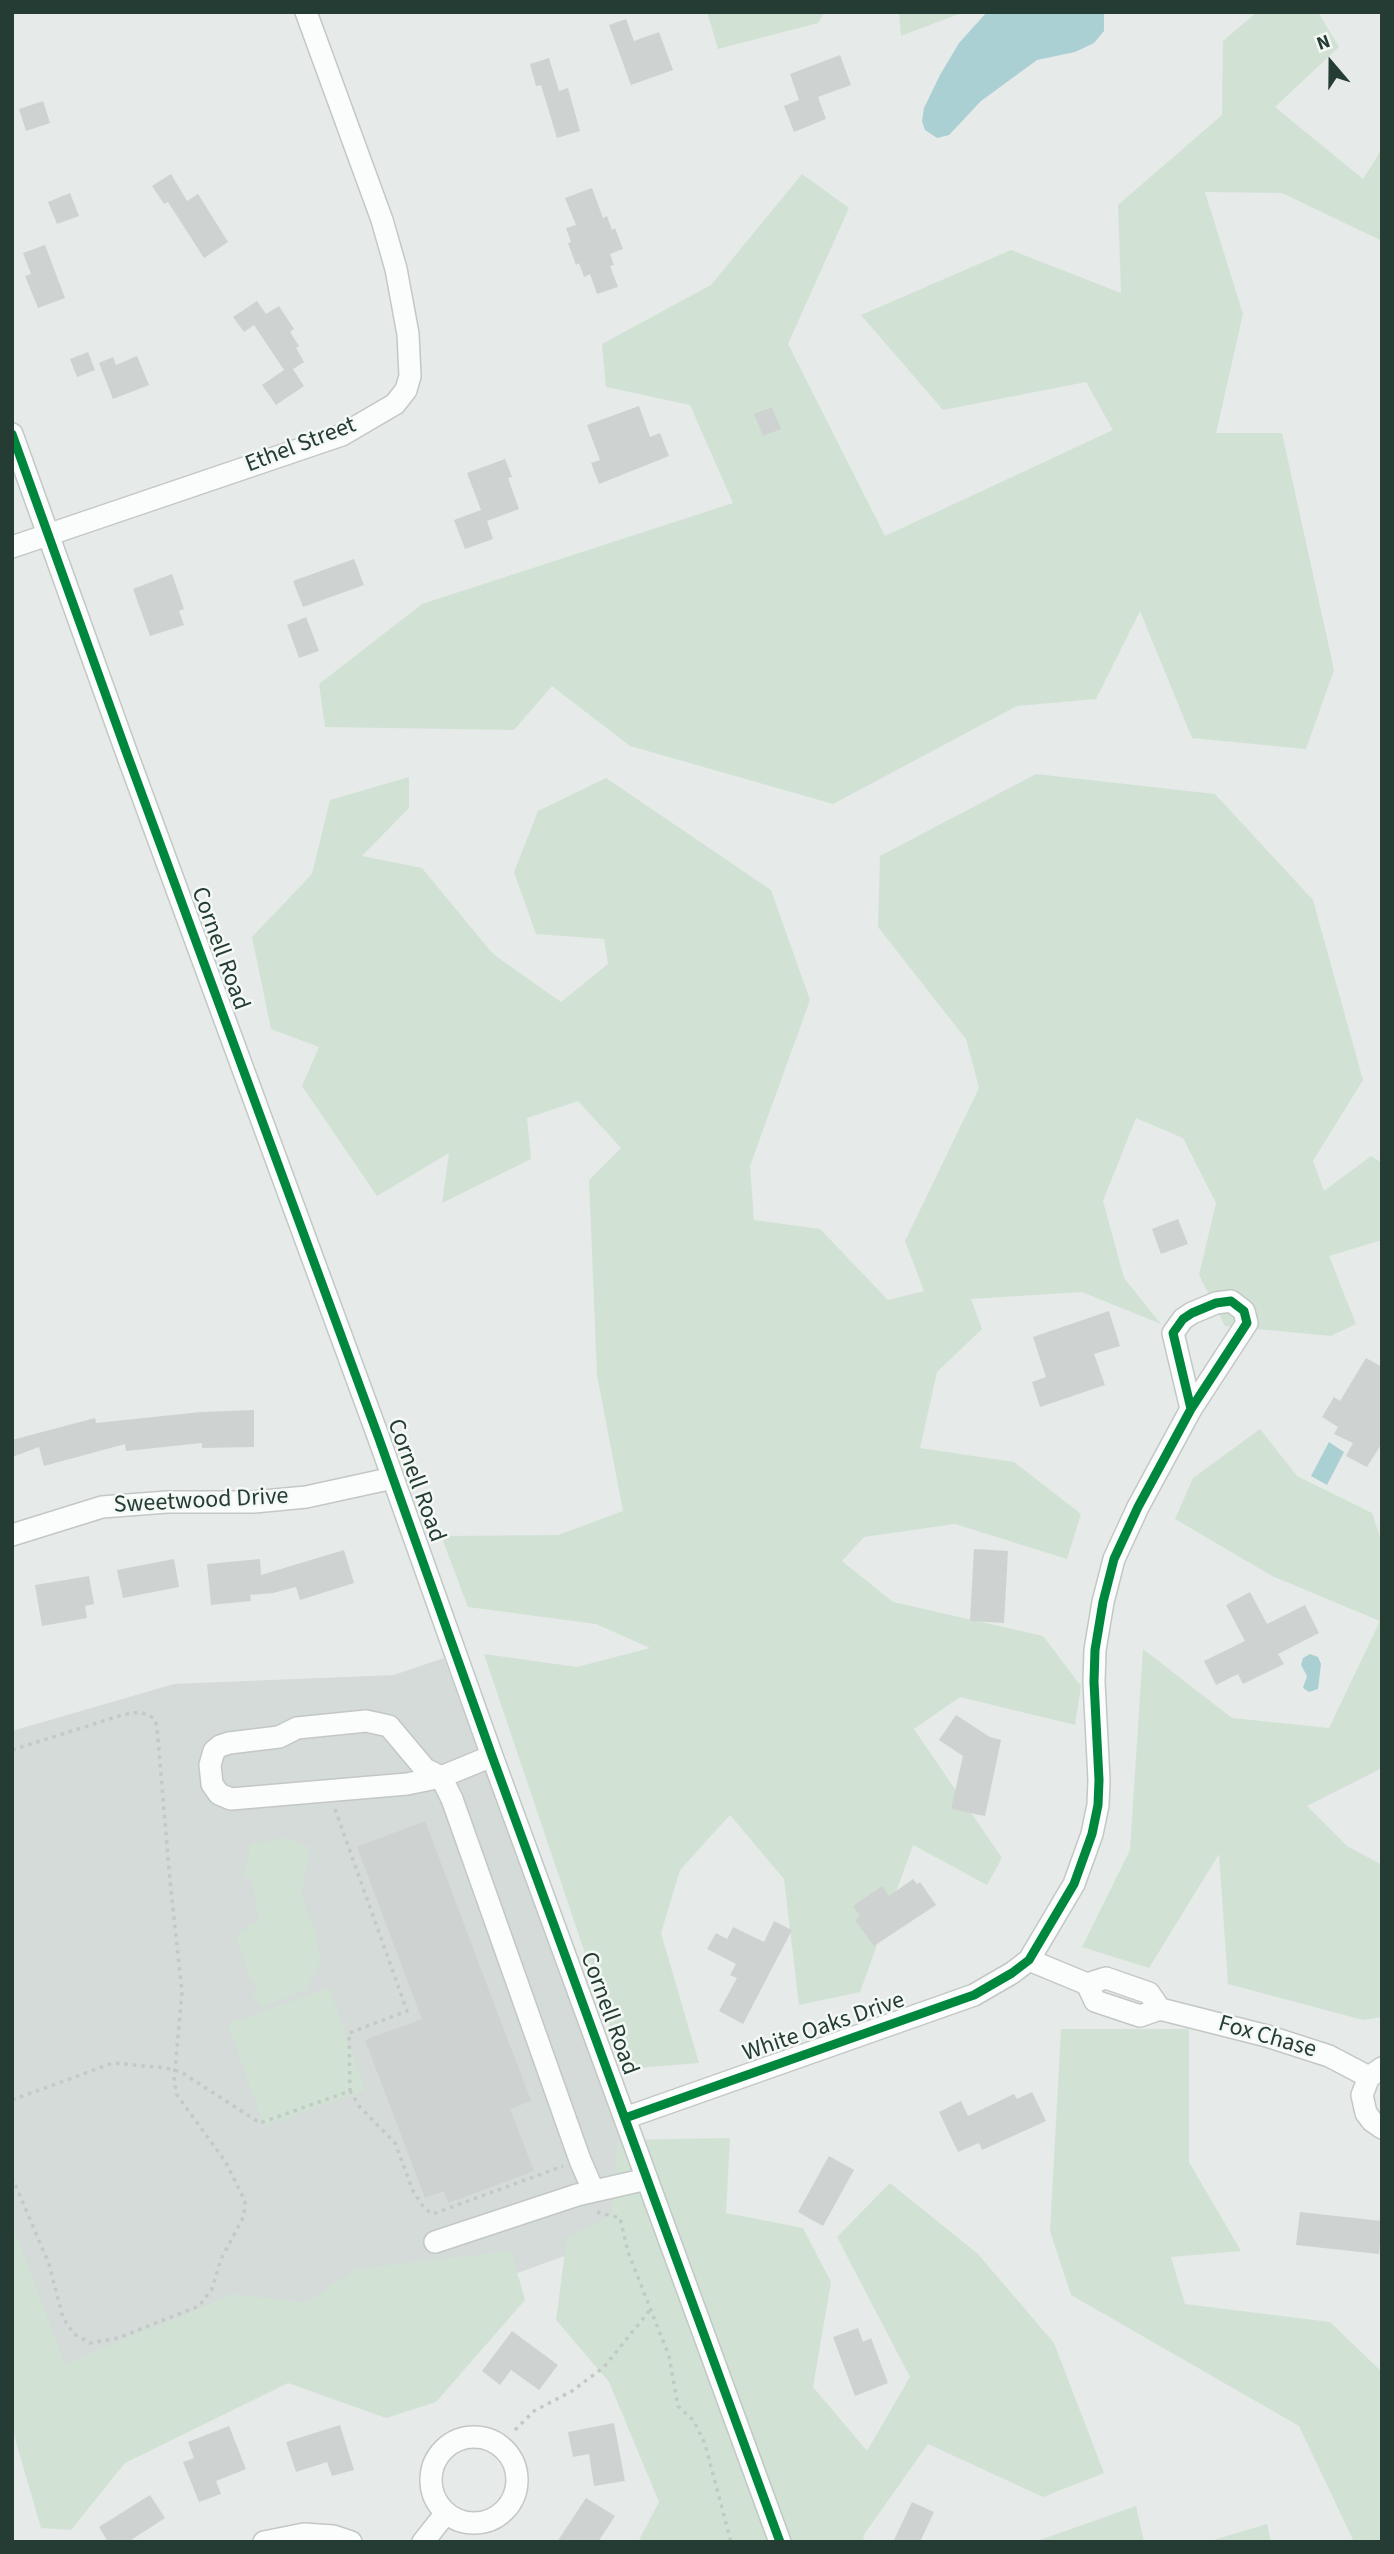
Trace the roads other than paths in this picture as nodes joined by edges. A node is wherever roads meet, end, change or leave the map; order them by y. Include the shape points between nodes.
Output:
1 (306, 12) edge
2 (12, 434) edge
3 (47, 534) junction
4 (12, 547) edge
5 (1191, 1409) junction
6 (393, 1478) junction
7 (12, 1535) edge
8 (492, 1756) junction
9 (441, 1777) junction
10 (1029, 1960) junction
11 (1376, 2073) edge
12 (625, 2118) junction
13 (1382, 2128) edge
14 (647, 2179) junction
15 (593, 2190) junction
16 (435, 2242) dead end
17 (446, 2513) junction
18 (264, 2542) edge
19 (351, 2542) edge
20 (423, 2542) edge
21 (780, 2542) edge

1 - 3 street, Ethel Street via 396,269 408,334 406,390 395,404 342,435
2 - 3 street, Cornell Road
3 - 4 street, Ethel Street
3 - 6 street, Cornell Road
5 - 5 street via 1173,1332 1192,1313 1231,1301 1244,1311 1247,1323
5 - 10 street via 1114,1559 1095,1650 1099,1780 1094,1824 1074,1884
6 - 7 street, Sweetwood Drive via 254,1503 102,1507
6 - 8 street, Cornell Road
8 - 9 street
8 - 12 street, Cornell Road
9 - 9 street via 425,1769 389,1726 366,1721 297,1728 279,1737 229,1743 214,1751 210,1765 212,1784 219,1794 231,1799 408,1784
9 - 15 street
10 - 11 street, Fox Chase via 1087,1984 1096,2001 1140,2016 1160,2009 1279,2040
10 - 12 street, White Oaks Drive via 974,1995
11 - 13 street, Fox Chase via 1364,2085 1363,2104
12 - 14 street, Cornell Road
14 - 15 street
14 - 21 street, Cornell Road
15 - 16 street
17 - 17 street via 455,2520 477,2524 507,2509 514,2500 518,2477 503,2448 471,2437 442,2452 431,2484
17 - 20 street
18 - 19 street via 304,2534

